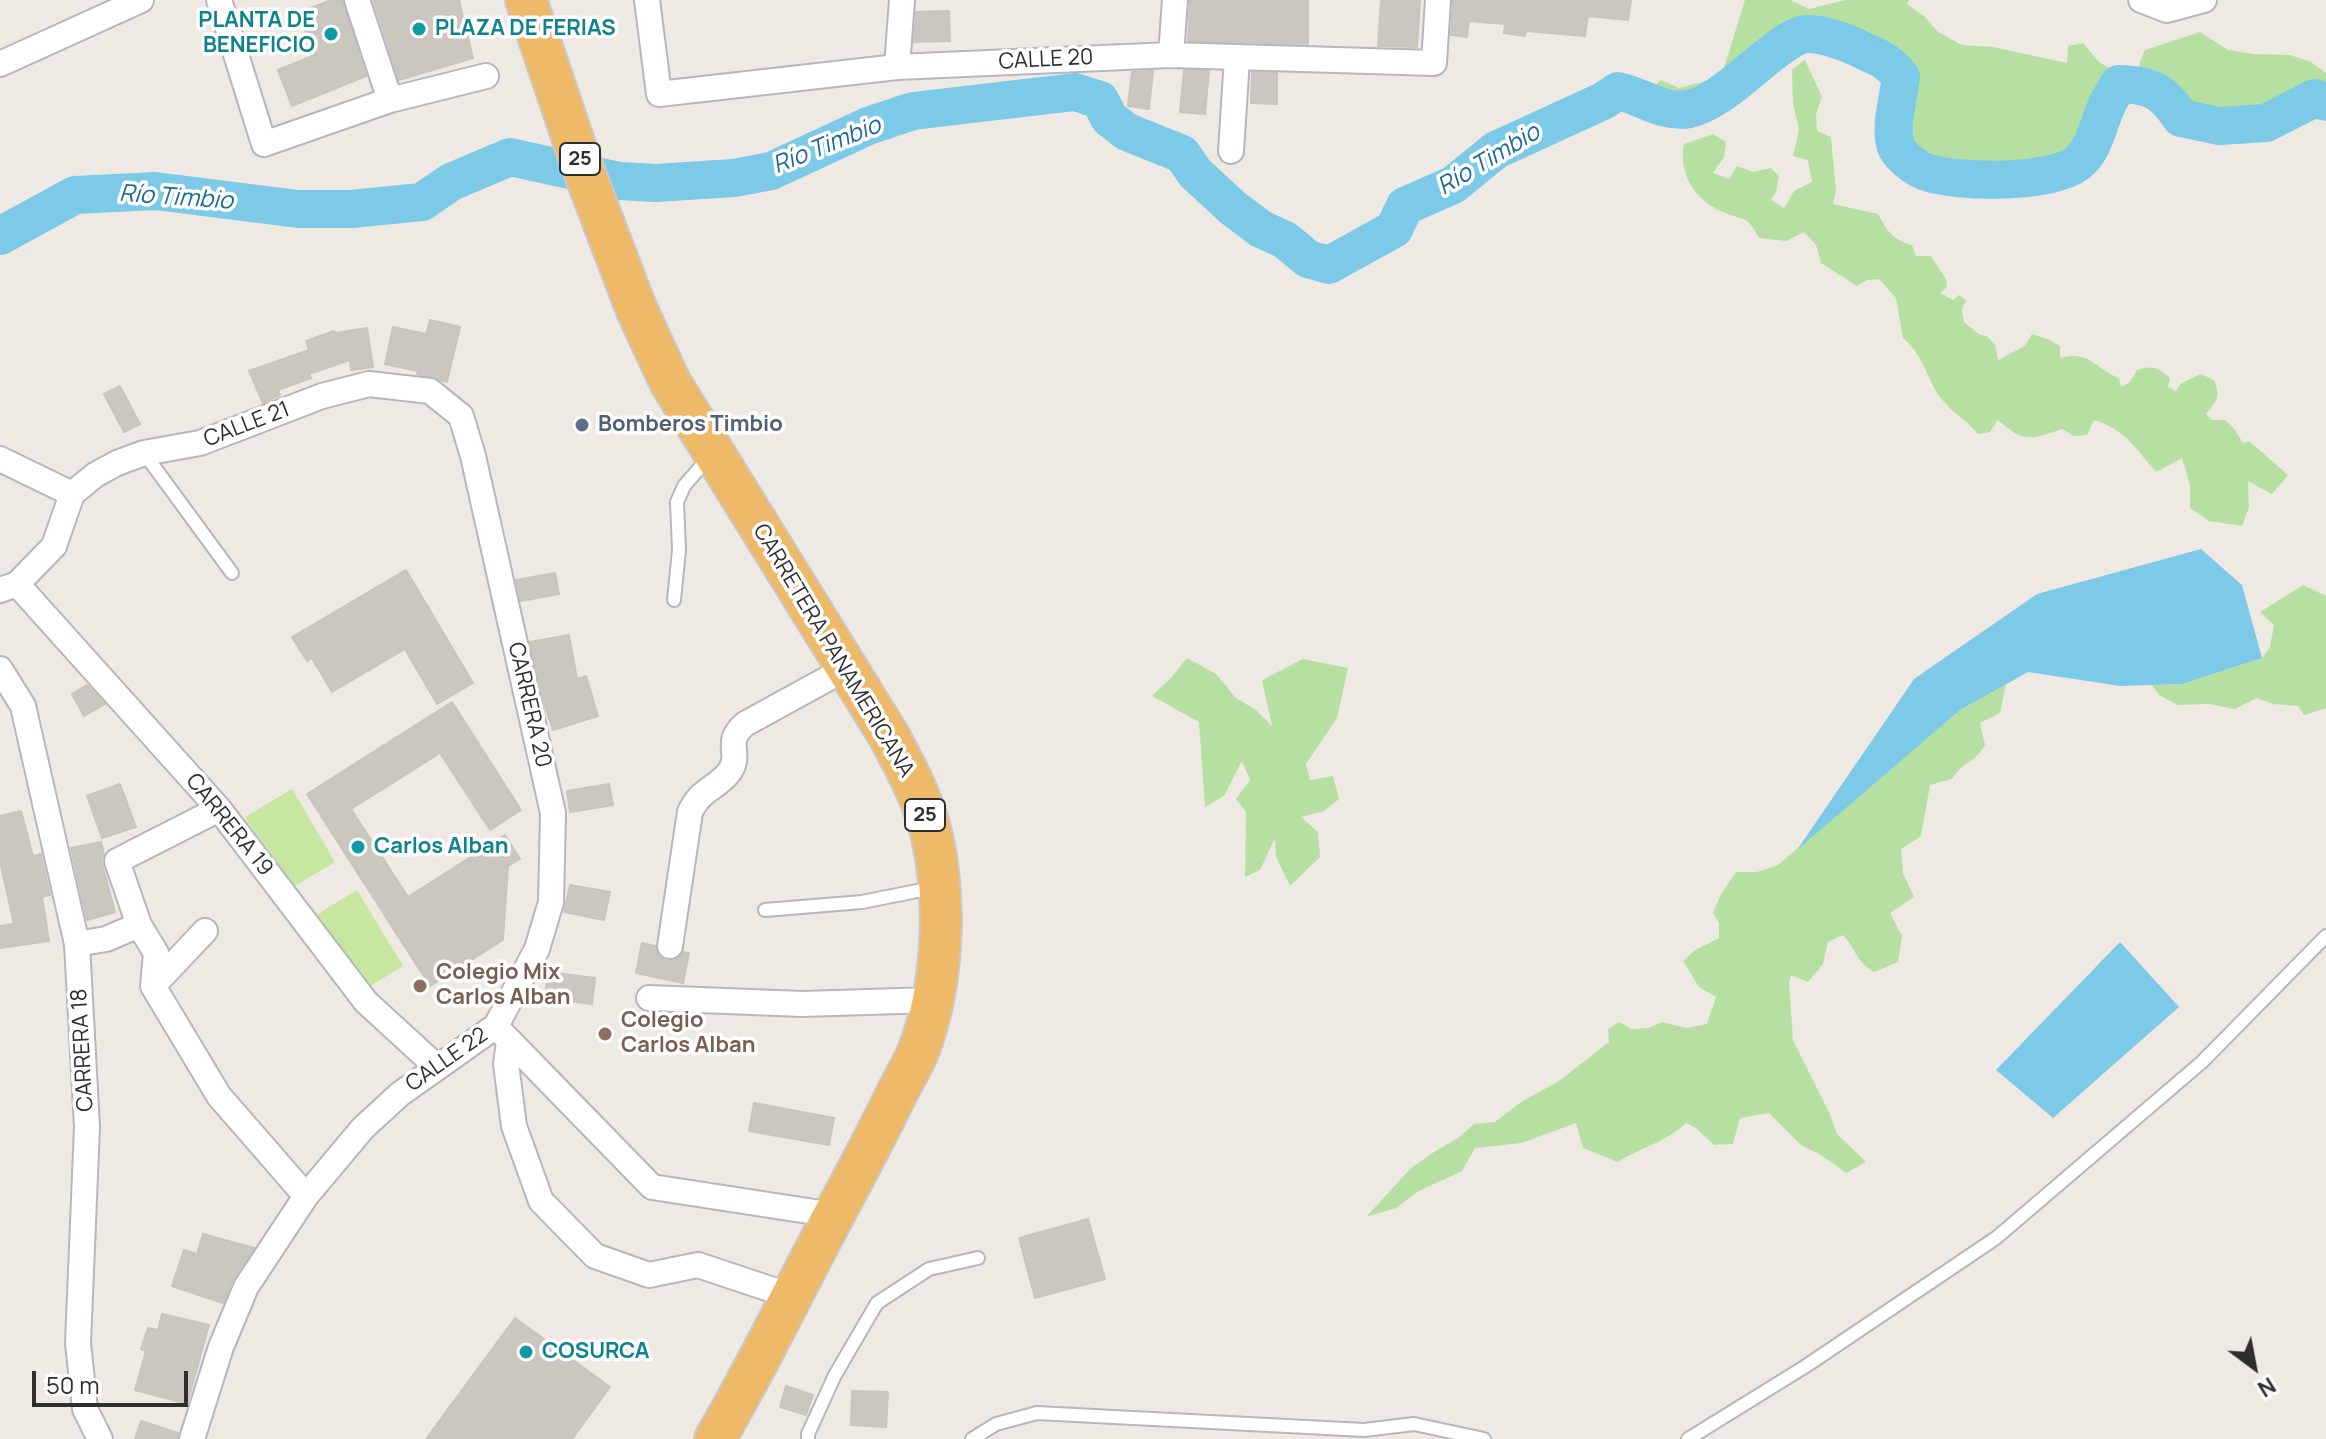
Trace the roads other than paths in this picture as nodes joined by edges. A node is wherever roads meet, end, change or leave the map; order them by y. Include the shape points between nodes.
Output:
1 (141, 0) edge
2 (219, 0) edge
3 (357, 0) edge
4 (526, 0) edge
5 (647, 0) edge
6 (902, 0) edge
7 (1175, 0) edge
8 (1438, 0) edge
9 (2141, 0) edge
10 (2204, 0) edge
11 (2169, 5) edge
12 (1171, 55) junction
13 (1237, 58) junction
14 (0, 64) edge
15 (897, 67) junction
16 (486, 76) dead end
17 (390, 100) junction
18 (1231, 151) dead end
19 (430, 391) joint
20 (144, 453) junction
21 (713, 454) junction
22 (0, 459) edge
23 (72, 494) junction
24 (232, 573) dead end
25 (9, 587) edge
26 (674, 600) dead end
27 (847, 668) junction
28 (0, 669) edge
29 (219, 809) junction
30 (939, 886) junction
31 (765, 910) dead end
32 (139, 925) junction
33 (205, 931) dead end
34 (2326, 936) edge
35 (77, 944) junction
36 (670, 946) dead end
37 (153, 986) junction
38 (649, 998) dead end
39 (933, 1000) junction
40 (503, 1034) junction
41 (437, 1067) junction
42 (306, 1196) junction
43 (834, 1215) junction
44 (978, 1258) dead end
45 (791, 1296) junction
46 (100, 1439) edge
47 (192, 1439) edge
48 (715, 1439) edge
49 (808, 1439) edge
50 (972, 1439) edge
51 (1484, 1439) edge
52 (1688, 1439) edge

1 - 14 street
2 - 17 street via 264,144
3 - 17 street
4 - 21 highway, CARRETERA PANAMERICANA / 25 via 636,308 670,382
5 - 15 street, CALLE 20 via 659,94
6 - 15 street
7 - 12 street
8 - 13 street, CALLE 20 via 1434,63
9 - 11 street
10 - 11 street
12 - 13 street, CALLE 20
12 - 15 street, CALLE 20
13 - 18 street
16 - 17 street
19 - 20 street, CALLE 21 via 369,384 322,396 200,443
19 - 40 street, CARRERA 20 via 461,416 473,456 553,813 551,902
20 - 23 street, CALLE 21 via 95,475
20 - 24 lane
21 - 26 lane via 677,502
21 - 27 highway, CARRETERA PANAMERICANA / 25
22 - 23 street
23 - 25 street via 54,546
25 - 29 street, CARRERA 19
27 - 30 highway, CARRETERA PANAMERICANA / 25 via 914,784 932,835
27 - 36 street via 735,733 730,771 697,797 690,812
28 - 35 street, CARRERA 18 via 23,706
29 - 32 street via 117,861
29 - 41 street, CARRERA 19 via 366,1002
30 - 31 lane via 862,902
30 - 39 highway, CARRETERA PANAMERICANA / 25
32 - 35 street
32 - 37 street via 156,953
33 - 37 street
34 - 52 lane via 2202,1062 1996,1238
35 - 46 street, CARRERA 18 via 87,1127 78,1343 85,1409
37 - 42 street via 219,1096
38 - 39 street via 802,1004
39 - 43 highway, CARRETERA PANAMERICANA / 25 via 918,1052
40 - 41 street, CALLE 22
40 - 43 street, CALLE 22 via 652,1187
40 - 45 street via 514,1126 541,1201 595,1256 649,1275 698,1265
41 - 42 street, CALLE 22 via 363,1128
42 - 47 street, CALLE 22 via 246,1287
43 - 45 highway, CARRETERA PANAMERICANA / 25
44 - 49 lane via 929,1269 877,1303 835,1375
45 - 48 highway, CARRETERA PANAMERICANA / 25
50 - 51 lane via 996,1424 1037,1413 1364,1430 1414,1424

